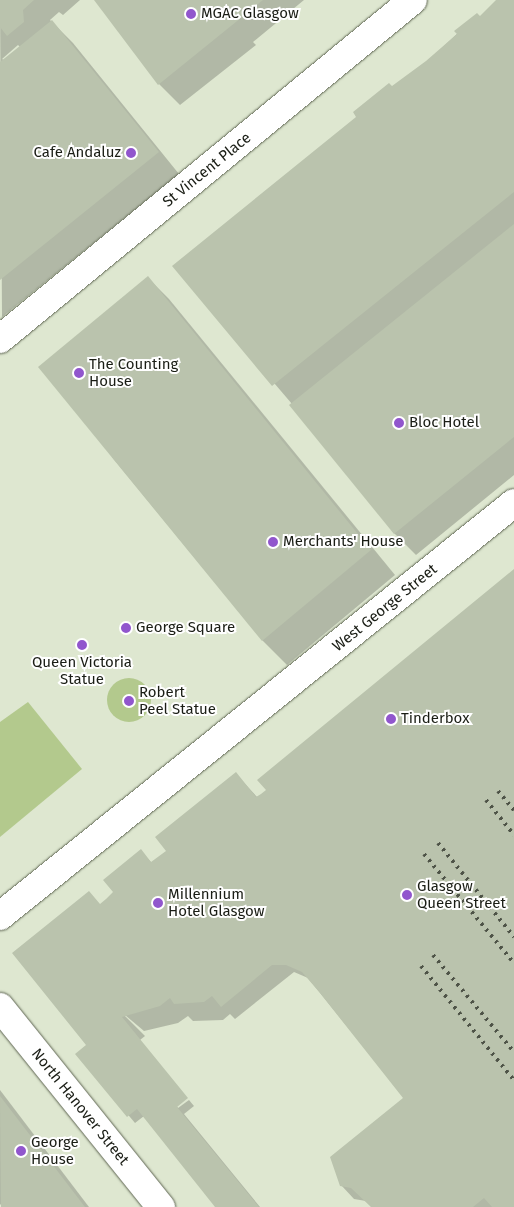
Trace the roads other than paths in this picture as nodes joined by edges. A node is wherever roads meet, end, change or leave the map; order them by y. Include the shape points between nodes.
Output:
1 (413, 0) edge
2 (0, 338) edge
3 (514, 502) edge
4 (0, 916) edge
5 (0, 1007) edge
6 (161, 1207) edge

1 - 2 street, St Vincent Place
3 - 4 street, West George Street
5 - 6 street, North Hanover Street

